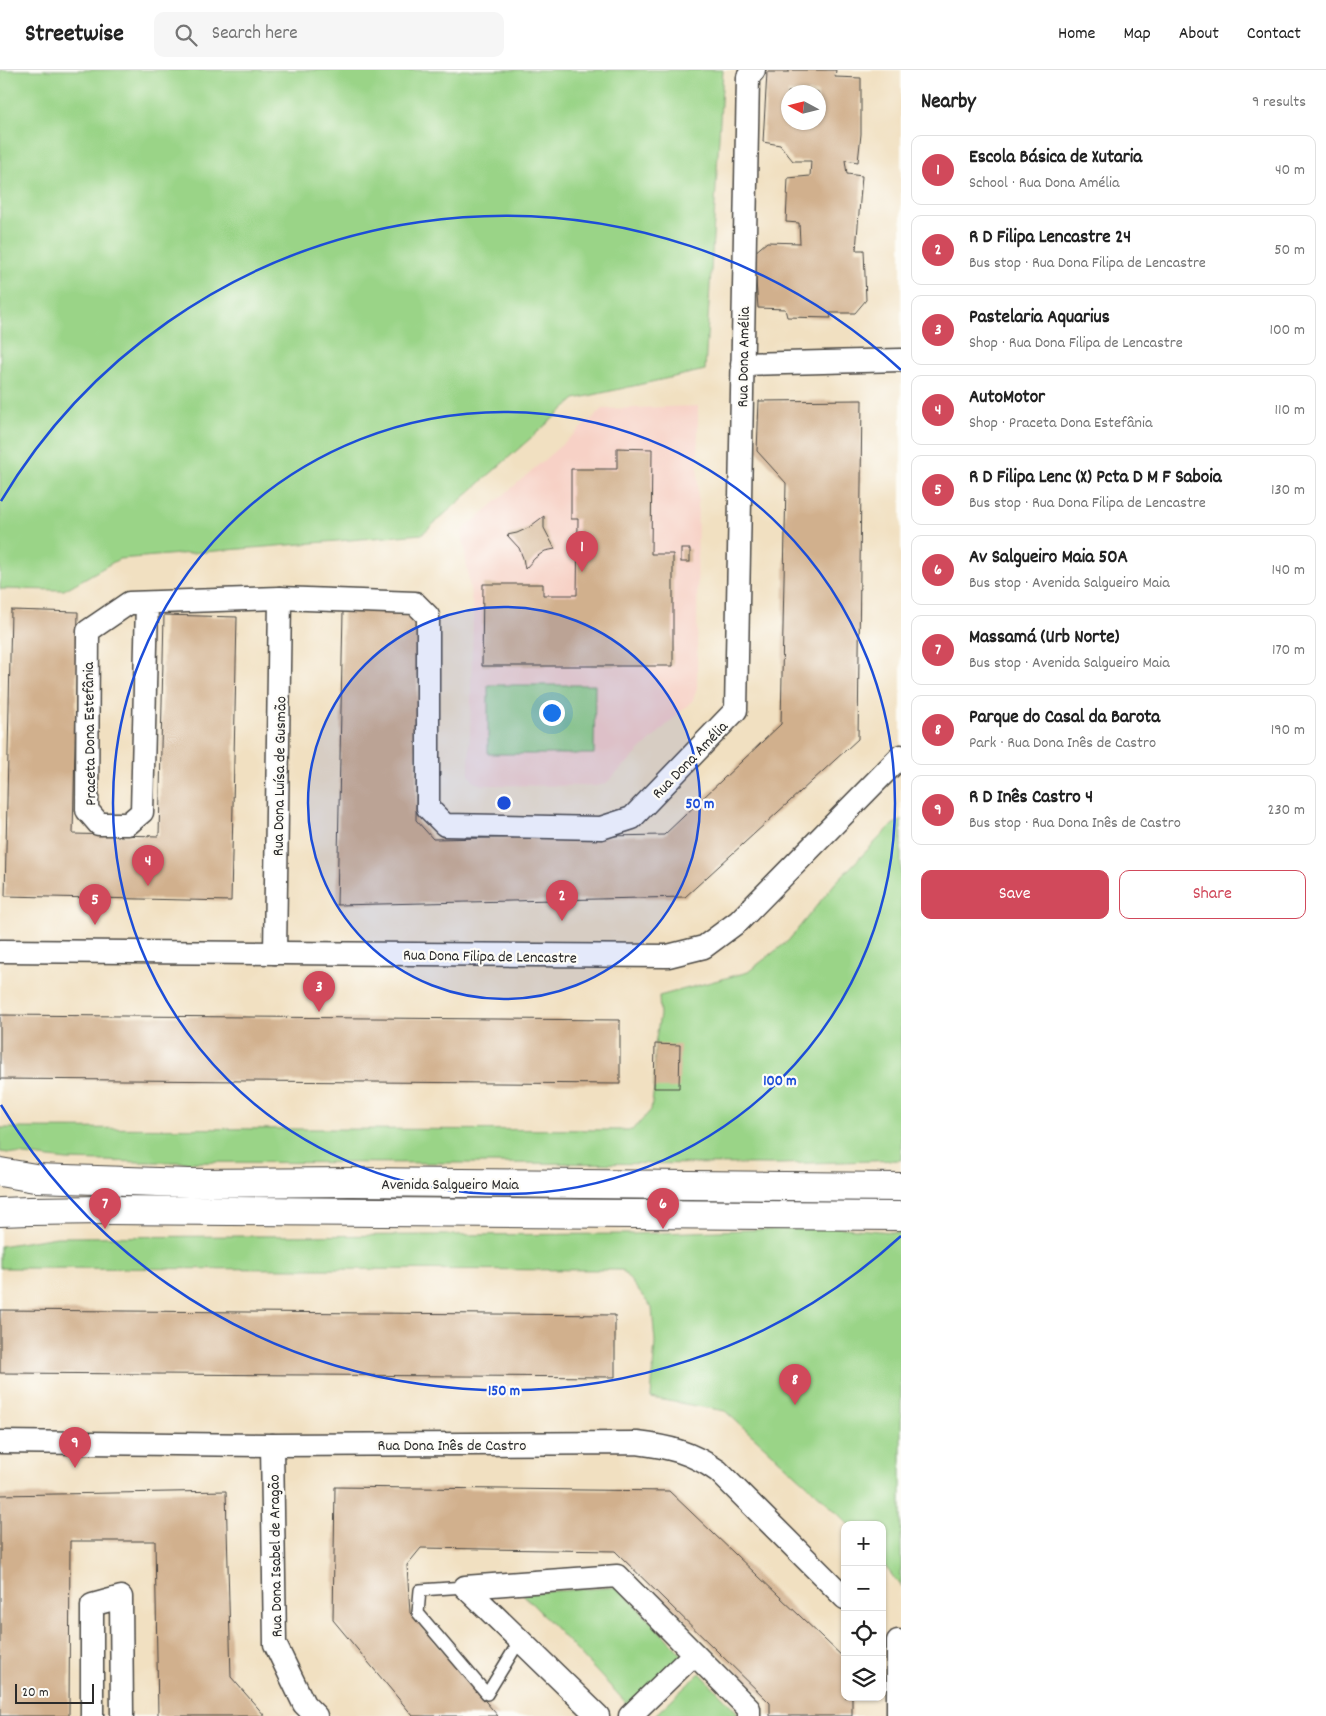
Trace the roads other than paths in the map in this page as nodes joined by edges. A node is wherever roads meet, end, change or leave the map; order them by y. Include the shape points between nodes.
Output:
1 (751, 74) edge
2 (901, 360) edge
3 (742, 364) junction
4 (280, 598) junction
5 (147, 603) junction
6 (901, 756) edge
7 (0, 951) edge
8 (275, 953) junction
9 (0, 1172) edge
10 (901, 1187) edge
11 (0, 1212) edge
12 (901, 1216) edge
13 (0, 1442) edge
14 (272, 1445) junction
15 (466, 1587) junction
16 (841, 1594) edge
17 (894, 1638) edge
18 (520, 1640) junction
19 (694, 1654) junction
20 (92, 1716) edge
21 (122, 1716) edge
22 (316, 1716) edge
23 (598, 1716) edge
24 (630, 1716) edge
25 (748, 1716) edge
26 (898, 1716) edge

1 - 3 street, Rua Dona Amélia
2 - 3 street
3 - 4 street, Rua Dona Amélia via 736,710 632,818 601,828 445,825 428,808 428,616 416,603
4 - 5 street, Praceta Dona Estefânia
4 - 8 street, Rua Dona Luísa de Gusmão
5 - 5 street, Praceta Dona Estefânia via 129,603 88,631 87,810 99,824 128,824 142,812
6 - 8 street, Rua Dona Filipa de Lencastre via 739,921 704,946 668,956
7 - 8 street, Rua Dona Filipa de Lencastre
9 - 10 street, Avenida Salgueiro Maia via 35,1178 189,1182
11 - 12 street, Avenida Salgueiro Maia
13 - 14 street, Rua Dona Inês de Castro
14 - 16 street, Rua Dona Inês de Castro via 637,1443 670,1448 701,1459 718,1471
14 - 22 street, Rua Dona Isabel de Aragão via 275,1644 304,1704
15 - 18 street
15 - 18 lane via 420,1590 418,1613 487,1694
15 - 19 street via 617,1576
17 - 26 street
18 - 23 street
19 - 24 street
19 - 25 street via 748,1710
20 - 21 street via 92,1605 121,1597

